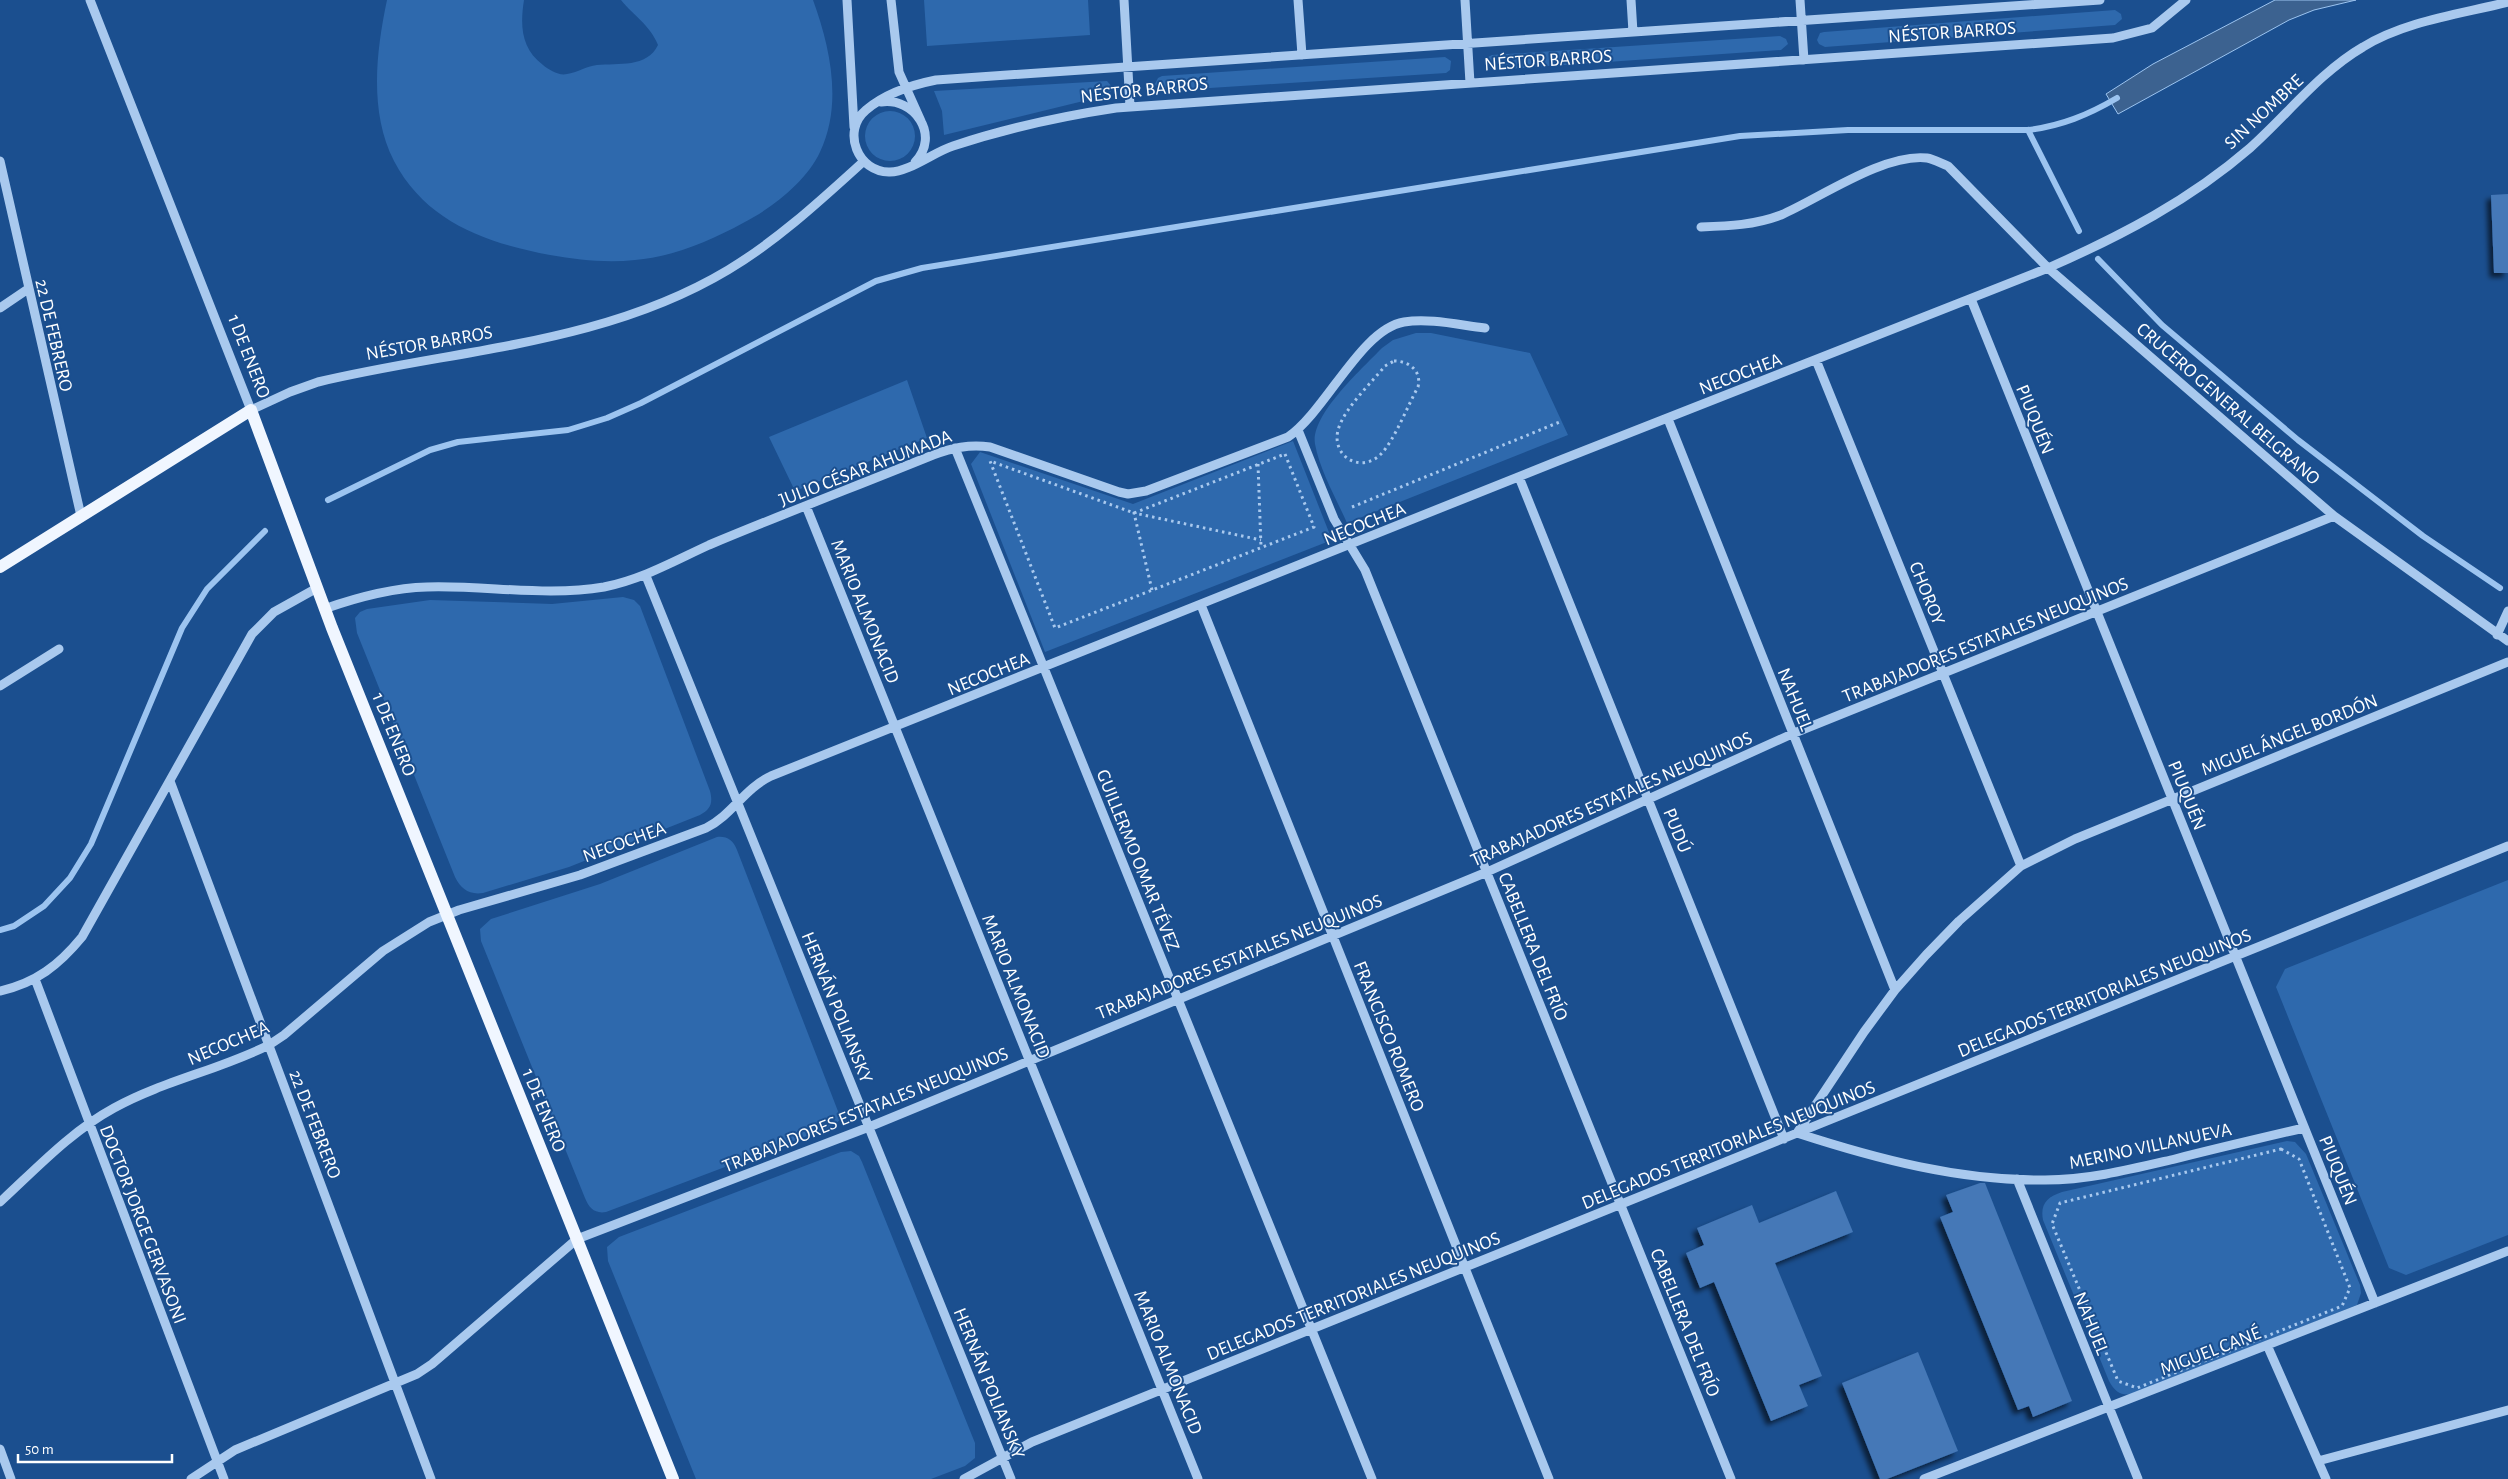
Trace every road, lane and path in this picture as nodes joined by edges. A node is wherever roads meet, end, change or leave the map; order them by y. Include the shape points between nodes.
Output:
1 (90, 0) edge
2 (847, 0) edge
3 (891, 0) edge
4 (1124, 0) edge
5 (1298, 0) edge
6 (1465, 0) edge
7 (1631, 0) edge
8 (1800, 0) edge
9 (1961, 0) edge
10 (2100, 0) edge
11 (2186, 0) edge
12 (2508, 2) edge
13 (1961, 10) junction
14 (1801, 20) junction
15 (1633, 32) junction
16 (1468, 44) junction
17 (1302, 55) junction
18 (1804, 60) junction
19 (1128, 67) junction
20 (1470, 83) junction
21 (905, 88) junction
22 (874, 105) junction
23 (1130, 106) junction
24 (921, 120) junction
25 (854, 135) junction
26 (0, 161) edge
27 (864, 162) junction
28 (910, 166) junction
29 (1701, 227) dead end
30 (2048, 268) junction
31 (28, 289) junction
32 (1971, 299) junction
33 (0, 308) edge
34 (1485, 328) dead end
35 (1816, 360) junction
36 (1385, 366) joint
37 (251, 410) junction
38 (1668, 419) junction
39 (1562, 421) dead end
40 (1298, 430) junction
41 (956, 448) junction
42 (1258, 464) junction
43 (1519, 477) junction
44 (806, 506) junction
45 (1352, 507) dead end
46 (1134, 513) junction
47 (81, 516) junction
48 (2334, 516) junction
49 (1261, 540) junction
50 (1351, 545) junction
51 (1261, 547) junction
52 (0, 567) edge
53 (646, 576) junction
54 (316, 588) junction
55 (1152, 590) junction
56 (1200, 605) junction
57 (324, 609) junction
58 (2096, 612) junction
59 (2508, 612) edge
60 (2497, 635) junction
61 (2508, 641) edge
62 (59, 649) dead end
63 (2508, 662) edge
64 (1044, 668) junction
65 (1943, 674) junction
66 (0, 686) edge
67 (895, 727) junction
68 (1792, 734) junction
69 (170, 781) junction
70 (1648, 799) junction
71 (2172, 799) junction
72 (738, 802) junction
73 (2508, 846) edge
74 (2021, 866) junction
75 (1487, 872) junction
76 (447, 914) junction
77 (1332, 936) junction
78 (2235, 956) junction
79 (35, 980) junction
80 (1895, 990) junction
81 (0, 991) edge
82 (1178, 999) junction
83 (269, 1045) junction
84 (1030, 1061) junction
85 (88, 1124) junction
86 (869, 1127) junction
87 (2304, 1128) junction
88 (1797, 1133) junction
89 (1784, 1139) junction
90 (2017, 1179) junction
91 (0, 1202) edge
92 (2060, 1203) joint
93 (1621, 1204) junction
94 (576, 1239) junction
95 (2508, 1251) edge
96 (1465, 1268) junction
97 (2375, 1303) junction
98 (1311, 1330) junction
99 (2267, 1345) junction
100 (396, 1383) junction
101 (1162, 1390) junction
102 (2108, 1407) junction
103 (2508, 1410) edge
104 (0, 1449) edge
105 (1003, 1458) junction
106 (217, 1461) junction
107 (2318, 1461) junction
108 (11, 1479) edge
109 (191, 1479) edge
110 (224, 1479) edge
111 (432, 1479) edge
112 (673, 1479) edge
113 (964, 1479) edge
114 (1011, 1479) edge
115 (1198, 1479) edge
116 (1372, 1479) edge
117 (1549, 1479) edge
118 (1731, 1479) edge
119 (1924, 1479) edge
120 (2138, 1479) edge
121 (2326, 1479) edge

1 - 37 street, 1 DE ENERO
2 - 25 street
3 - 21 street via 896,56
4 - 19 street
5 - 17 street
6 - 16 street
7 - 15 street
8 - 14 street
9 - 13 street
10 - 13 street, NÉSTOR BARROS
11 - 18 street, NÉSTOR BARROS via 2152,28 2123,37
12 - 30 street, SIN NOMBRE via 2412,26 2365,45 2343,60 2250,148 2216,175 2142,224
13 - 14 street, NÉSTOR BARROS
14 - 15 street, NÉSTOR BARROS
14 - 18 street
15 - 16 street, NÉSTOR BARROS
16 - 17 street, NÉSTOR BARROS
16 - 20 street
17 - 19 street, NÉSTOR BARROS
18 - 20 street, NÉSTOR BARROS
19 - 21 street, NÉSTOR BARROS via 941,80
19 - 23 street
20 - 23 street, NÉSTOR BARROS
21 - 22 street, NÉSTOR BARROS
21 - 24 street
22 - 24 street via 892,101 901,103
22 - 25 street, NÉSTOR BARROS via 860,117
23 - 28 street, NÉSTOR BARROS via 1070,116 974,140 932,154
24 - 28 street via 925,130 923,150
25 - 27 street via 858,154
26 - 31 street, 22 DE FEBRERO
27 - 28 street, NÉSTOR BARROS via 882,172 896,172
27 - 37 street, NÉSTOR BARROS via 747,258 668,300 604,323 534,342 318,382
29 - 30 street, CRUCERO GENERAL BELGRANO via 1747,224 1780,215 1862,174 1905,159 1928,158 1948,166
30 - 32 street, NECOCHEA
30 - 48 street, CRUCERO GENERAL BELGRANO
31 - 33 street
31 - 47 street, 22 DE FEBRERO
32 - 35 street, NECOCHEA
32 - 58 street, PIUQUÉN
34 - 40 street, JULIO CÉSAR AHUMADA via 1410,322 1387,328 1372,340
35 - 38 street, NECOCHEA
35 - 65 street, CHOROY
36 - 36 path via 1394,362 1407,363 1416,372 1418,387 1382,453 1371,460 1352,462 1338,448 1339,427
37 - 47 main road, NÉSTOR BARROS
37 - 54 main road, 1 DE ENERO
38 - 43 street, NECOCHEA
38 - 68 street, NAHUEL
39 - 45 path
40 - 41 street, JULIO CÉSAR AHUMADA via 1156,488 1128,494 999,450 978,446
40 - 50 street, CABELLERA DEL FRÍO via 1334,519
41 - 44 street, JULIO CÉSAR AHUMADA via 933,454
41 - 64 street, GUILLERMO OMAR TÉVEZ
42 - 46 path
42 - 49 path
42 - 51 path via 1285,454 1314,527
43 - 50 street, NECOCHEA
43 - 70 street, PUDÚ
44 - 53 street, JULIO CÉSAR AHUMADA via 707,546
44 - 67 street, MARIO ALMONACID
46 - 49 path
46 - 55 path
46 - 55 path via 990,461 1055,628
47 - 52 main road, NÉSTOR BARROS
48 - 58 street, TRABAJADORES ESTATALES NEUQUINOS
48 - 60 street, CRUCERO GENERAL BELGRANO
49 - 51 path
50 - 56 street, NECOCHEA
50 - 75 street, CABELLERA DEL FRÍO via 1365,570
51 - 55 path
53 - 57 street, JULIO CÉSAR AHUMADA via 579,590 455,586 400,588
53 - 72 street, HERNÁN POLIANSKY
54 - 57 main road, 1 DE ENERO
54 - 69 street via 282,606 258,625
56 - 64 street, NECOCHEA
56 - 77 street, FRANCISCO ROMERO
57 - 76 main road, 1 DE ENERO
58 - 65 street, TRABAJADORES ESTATALES NEUQUINOS
58 - 71 street, PIUQUÉN
59 - 60 street
60 - 61 street, CRUCERO GENERAL BELGRANO
62 - 66 street
63 - 71 street, MIGUEL ÁNGEL BORDÓN
64 - 67 street, NECOCHEA
64 - 82 street, GUILLERMO OMAR TÉVEZ
65 - 68 street, TRABAJADORES ESTATALES NEUQUINOS
65 - 74 street, CHOROY
67 - 72 street, NECOCHEA via 761,780
67 - 84 street, MARIO ALMONACID
68 - 70 street, TRABAJADORES ESTATALES NEUQUINOS
68 - 80 street, NAHUEL
69 - 79 street via 92,923 69,953
69 - 83 street, 22 DE FEBRERO
70 - 75 street, TRABAJADORES ESTATALES NEUQUINOS
70 - 89 street, PUDÚ
71 - 74 street, MIGUEL ÁNGEL BORDÓN via 2048,851
71 - 78 street, PIUQUÉN
72 - 76 street, NECOCHEA via 724,817 706,828 580,875
72 - 86 street, HERNÁN POLIANSKY
73 - 78 street, DELEGADOS TERRITORIALES NEUQUINOS
74 - 80 street, MIGUEL ÁNGEL BORDÓN via 1959,921
75 - 77 street, TRABAJADORES ESTATALES NEUQUINOS
75 - 93 street, CABELLERA DEL FRÍO
76 - 83 street, NECOCHEA via 398,940
76 - 94 main road, 1 DE ENERO
77 - 82 street, TRABAJADORES ESTATALES NEUQUINOS
77 - 96 street, FRANCISCO ROMERO
78 - 87 street, PIUQUÉN
78 - 88 street, DELEGADOS TERRITORIALES NEUQUINOS
79 - 81 street
79 - 85 street, DOCTOR JORGE GERVASONI
80 - 88 street, MIGUEL ÁNGEL BORDÓN
82 - 84 street, TRABAJADORES ESTATALES NEUQUINOS
82 - 98 street, GUILLERMO OMAR TÉVEZ
83 - 85 street, NECOCHEA via 143,1094
83 - 100 street, 22 DE FEBRERO
84 - 86 street, TRABAJADORES ESTATALES NEUQUINOS
84 - 101 street, MARIO ALMONACID
85 - 91 street, NECOCHEA
85 - 106 street, DOCTOR JORGE GERVASONI
86 - 94 street, TRABAJADORES ESTATALES NEUQUINOS
86 - 105 street, HERNÁN POLIANSKY
87 - 90 street, MERINO VILLANUEVA via 2101,1175
87 - 97 street, PIUQUÉN
88 - 89 street, DELEGADOS TERRITORIALES NEUQUINOS
88 - 90 street, MERINO VILLANUEVA via 1911,1166
89 - 93 street, DELEGADOS TERRITORIALES NEUQUINOS
90 - 102 street, NAHUEL
92 - 92 path via 2052,1224 2118,1380 2137,1388 2342,1306 2350,1288 2299,1159 2281,1149
93 - 96 street, DELEGADOS TERRITORIALES NEUQUINOS
93 - 118 street, CABELLERA DEL FRÍO
94 - 100 street, TRABAJADORES ESTATALES NEUQUINOS via 432,1364
94 - 112 main road, 1 DE ENERO
95 - 97 street, MIGUEL CANÉ
96 - 98 street, DELEGADOS TERRITORIALES NEUQUINOS
96 - 117 street, FRANCISCO ROMERO
97 - 99 street, MIGUEL CANÉ
98 - 101 street, DELEGADOS TERRITORIALES NEUQUINOS
98 - 116 street, GUILLERMO OMAR TÉVEZ
99 - 102 street, MIGUEL CANÉ
99 - 107 street
100 - 106 street, TRABAJADORES ESTATALES NEUQUINOS via 256,1440
100 - 111 street, 22 DE FEBRERO
101 - 105 street, DELEGADOS TERRITORIALES NEUQUINOS via 1032,1442
101 - 115 street, MARIO ALMONACID
102 - 119 street, MIGUEL CANÉ
102 - 120 street, NAHUEL
103 - 107 street
104 - 108 street
105 - 113 street, DELEGADOS TERRITORIALES NEUQUINOS
105 - 114 street, HERNÁN POLIANSKY
106 - 109 street, TRABAJADORES ESTATALES NEUQUINOS
106 - 110 street, DOCTOR JORGE GERVASONI
107 - 121 street

